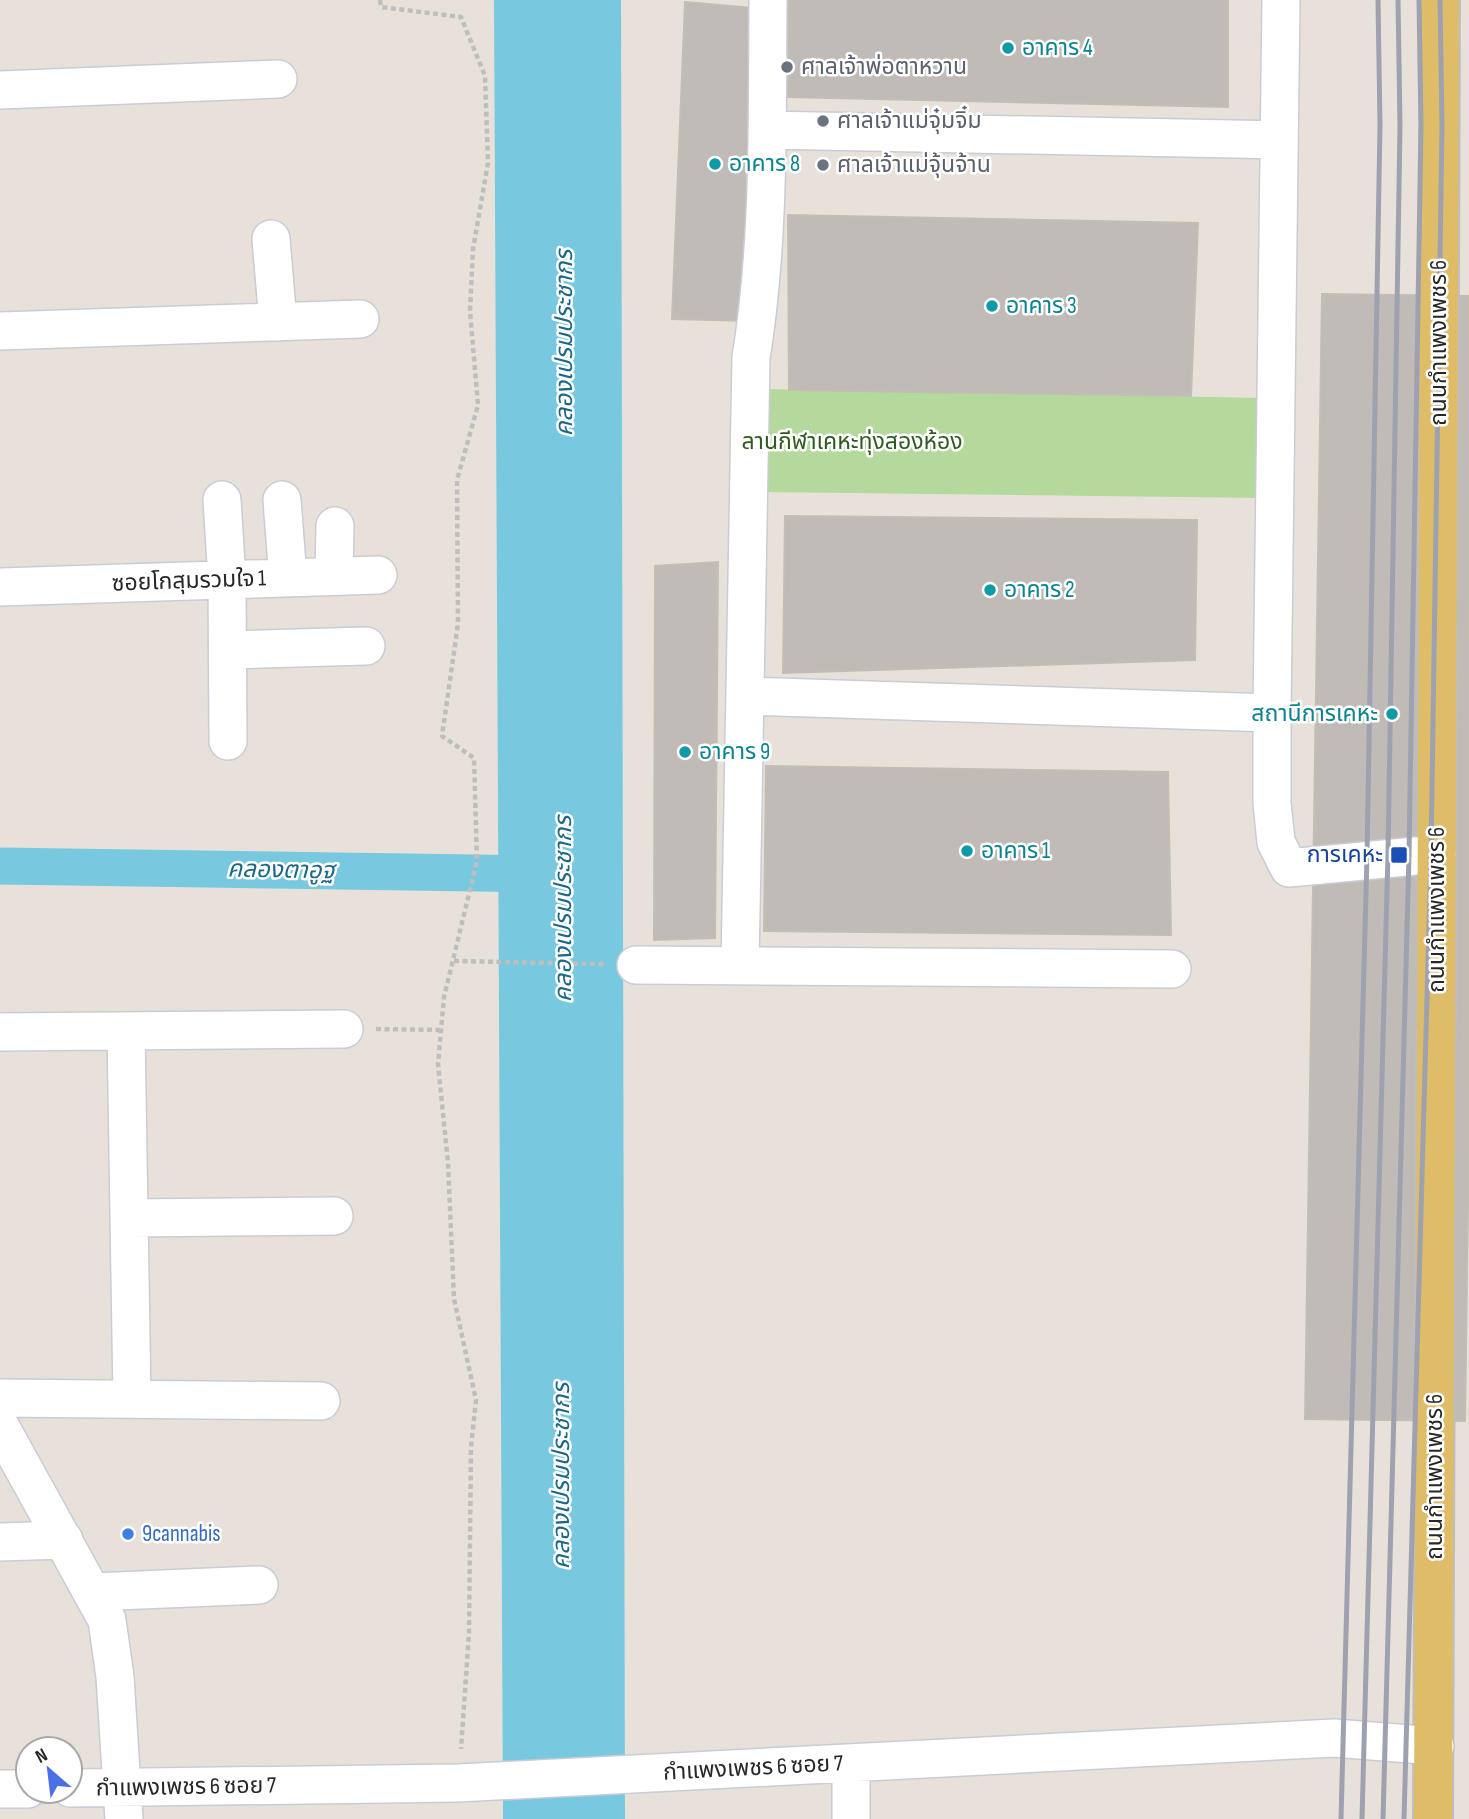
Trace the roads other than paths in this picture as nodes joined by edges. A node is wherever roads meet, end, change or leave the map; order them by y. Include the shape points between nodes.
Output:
1 (768, 0) edge
2 (1281, 0) edge
3 (1440, 0) edge
4 (278, 79) dead end
5 (0, 90) edge
6 (767, 130) junction
7 (1279, 140) junction
8 (271, 239) dead end
9 (360, 320) dead end
10 (278, 322) junction
11 (0, 331) edge
12 (222, 500) dead end
13 (282, 500) dead end
14 (335, 526) dead end
15 (378, 575) dead end
16 (334, 576) junction
17 (288, 578) junction
18 (227, 580) junction
19 (0, 587) edge
20 (366, 646) dead end
21 (228, 650) junction
22 (747, 696) junction
23 (1272, 713) junction
24 (228, 741) dead end
25 (1437, 855) junction
26 (625, 965) road end
27 (740, 966) junction
28 (1172, 969) dead end
29 (344, 1029) road end
30 (126, 1031) junction
31 (0, 1032) edge
32 (334, 1216) dead end
33 (129, 1218) junction
34 (0, 1398) edge
35 (132, 1398) junction
36 (321, 1401) dead end
37 (0, 1426) edge
38 (64, 1540) junction
39 (0, 1542) edge
40 (259, 1585) dead end
41 (93, 1592) junction
42 (1435, 1746) junction
43 (851, 1763) junction
44 (84, 1792) edge
45 (124, 1803) edge
46 (850, 1819) edge
47 (1433, 1819) edge

1 - 6 street
2 - 7 street
3 - 25 main road, ถนนกำแพงเพชร 6
4 - 5 street
6 - 7 street
6 - 22 street via 758,311 751,358
7 - 23 street
8 - 10 street
9 - 10 street
10 - 11 street
12 - 18 street
13 - 17 street
14 - 16 street
15 - 16 street, ซอยโกสุมรวมใจ 1
16 - 17 street, ซอยโกสุมรวมใจ 1
17 - 18 street, ซอยโกสุมรวมใจ 1
18 - 19 street, ซอยโกสุมรวมใจ 1
18 - 21 street
20 - 21 street
21 - 24 street
22 - 23 street
22 - 27 street
23 - 25 street via 1273,816 1276,842 1289,868
25 - 42 main road, ถนนกำแพงเพชร 6
26 - 27 street
27 - 28 street
29 - 30 street
30 - 31 street
30 - 33 street
32 - 33 street
33 - 35 street
34 - 35 street
35 - 36 street
37 - 38 street
38 - 39 street
38 - 41 street
40 - 41 street
41 - 45 street via 107,1619
42 - 43 street, กำแพงเพชร 6 ซอย 7 via 1334,1738
42 - 47 main road, ถนนกำแพงเพชร 6
43 - 45 street, กำแพงเพชร 6 ซอย 7
43 - 46 street
44 - 45 street, กำแพงเพชร 6 ซอย 7

